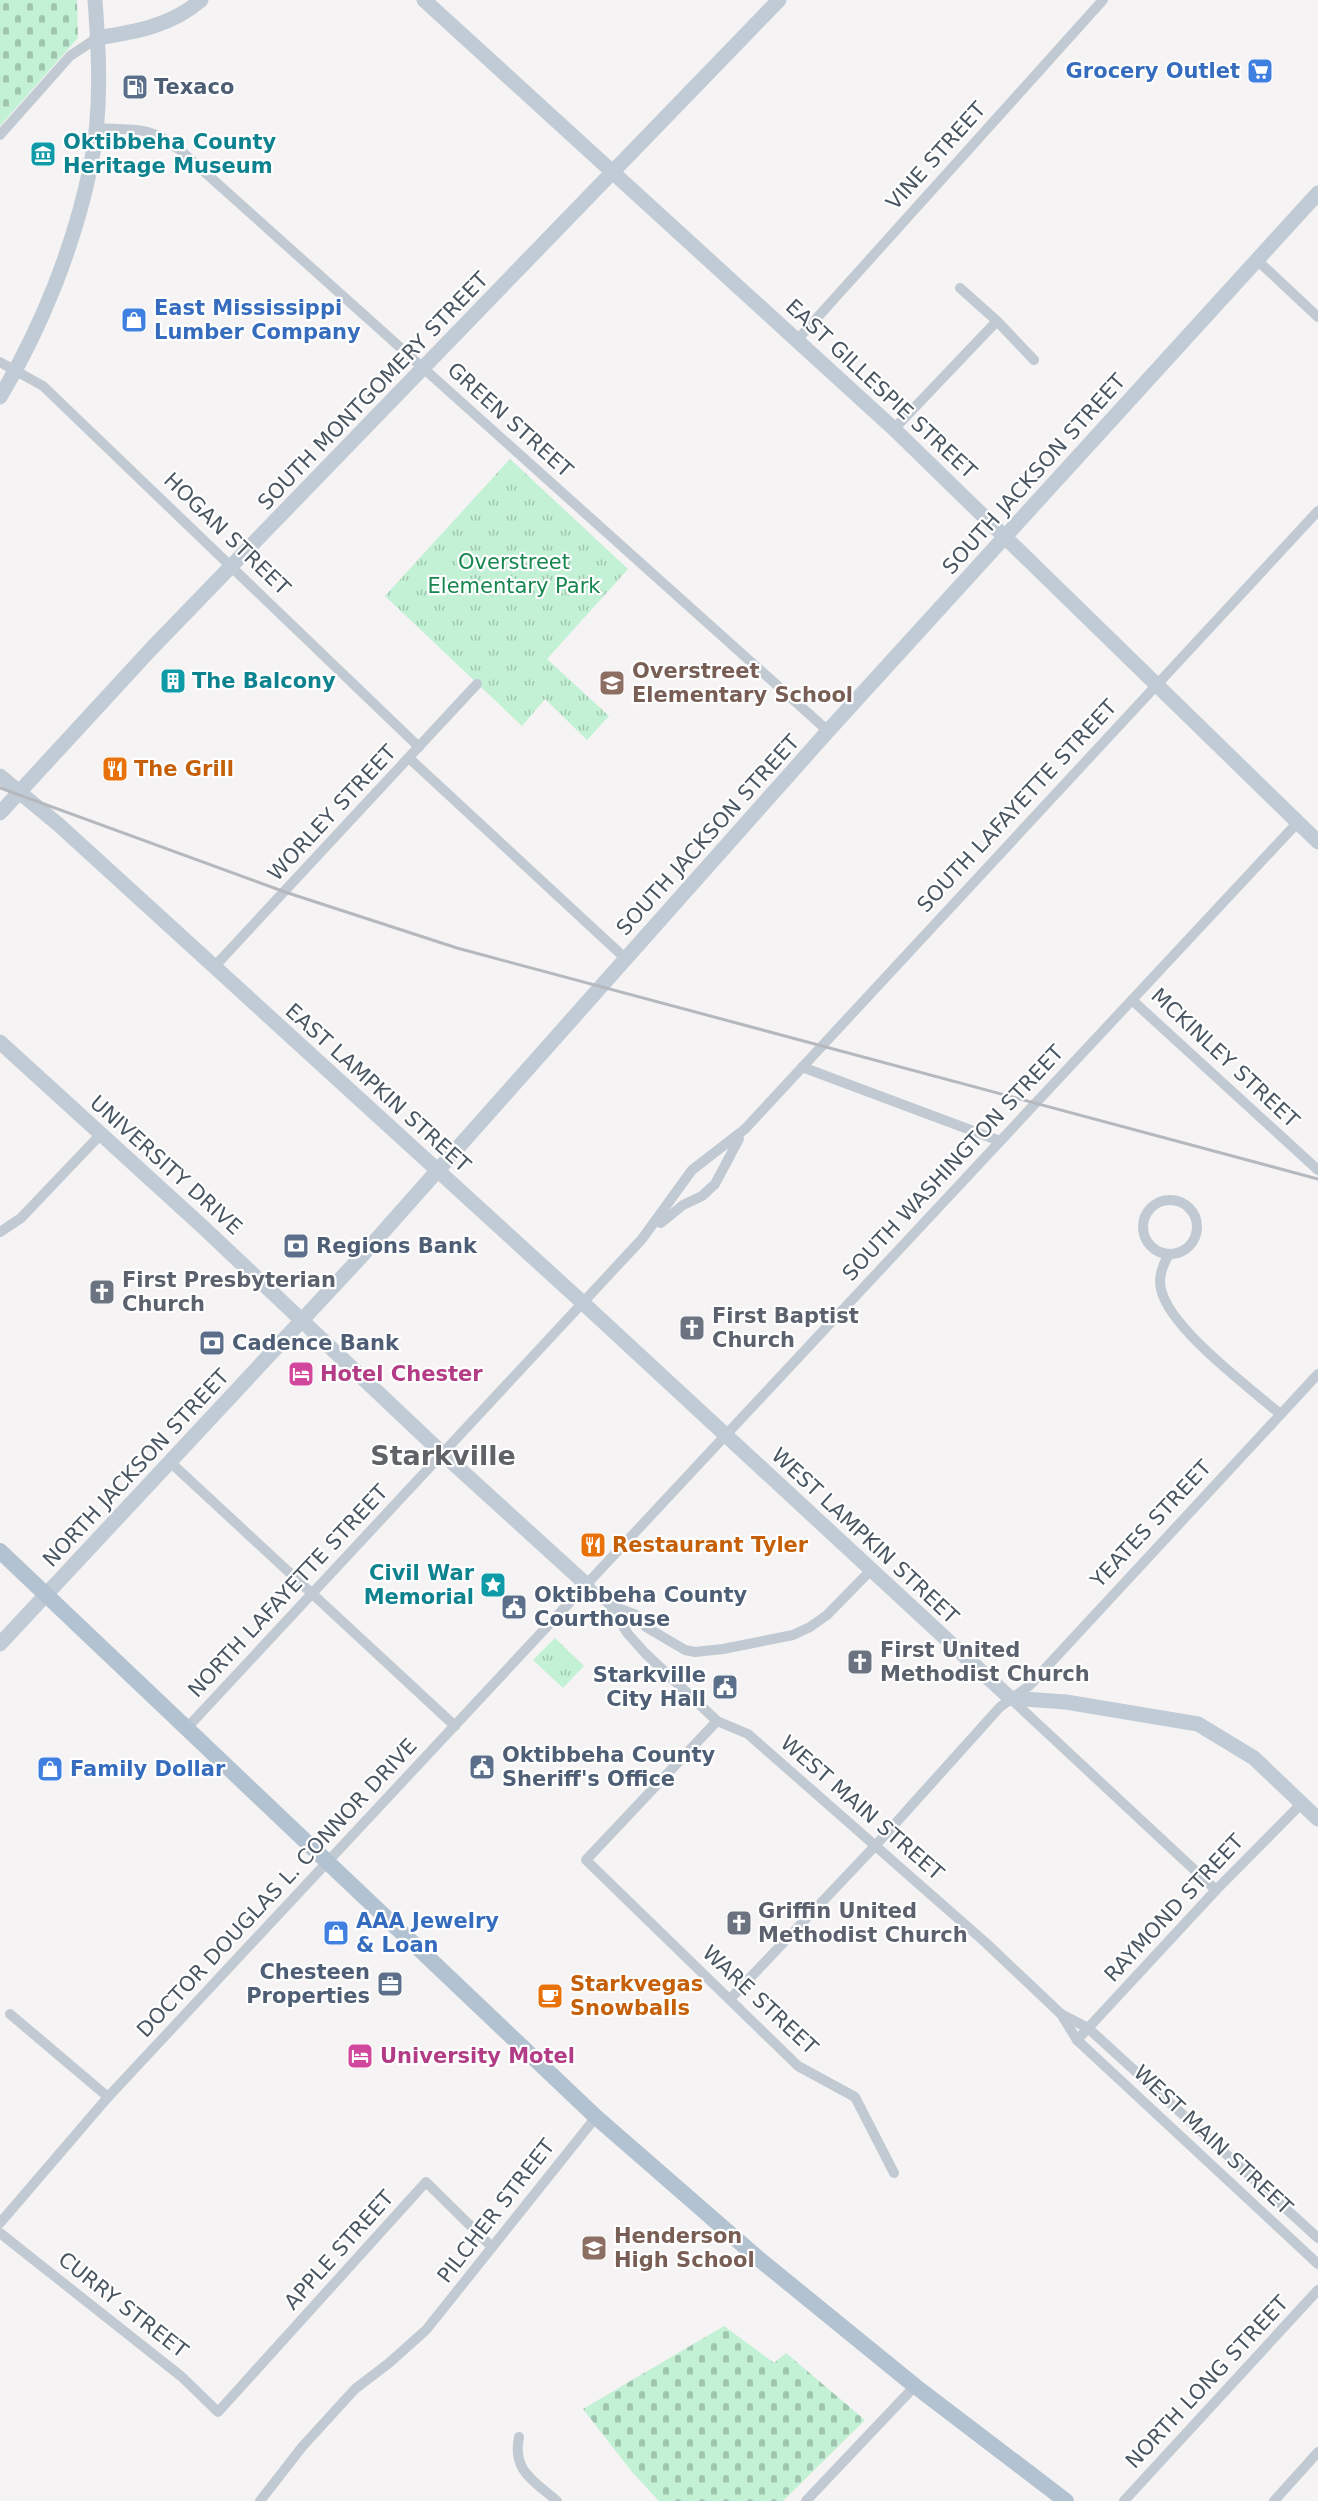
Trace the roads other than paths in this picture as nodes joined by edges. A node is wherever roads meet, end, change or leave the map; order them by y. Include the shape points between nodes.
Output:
1 (95, 0) edge
2 (201, 0) edge
3 (424, 0) edge
4 (779, 0) edge
5 (1103, 0) edge
6 (97, 38) junction
7 (96, 128) junction
8 (0, 135) edge
9 (614, 171) junction
10 (1318, 193) edge
11 (1257, 260) junction
12 (960, 288) dead end
13 (1318, 317) edge
14 (997, 321) junction
15 (798, 339) junction
16 (1034, 360) dead end
17 (0, 362) edge
18 (424, 369) junction
19 (16, 370) junction
20 (0, 397) edge
21 (894, 429) junction
22 (1318, 511) edge
23 (1006, 536) junction
24 (233, 566) junction
25 (477, 684) dead end
26 (1156, 685) junction
27 (828, 731) junction
28 (419, 747) junction
29 (409, 758) junction
30 (0, 776) edge
31 (18, 793) junction
32 (0, 813) edge
33 (1299, 821) junction
34 (1318, 842) edge
35 (626, 959) junction
36 (214, 967) junction
37 (1132, 1000) junction
38 (0, 1042) edge
39 (802, 1067) junction
40 (745, 1129) junction
41 (101, 1134) junction
42 (1000, 1141) junction
43 (714, 1154) junction
44 (724, 1162) junction
45 (1318, 1170) edge
46 (438, 1171) junction
47 (679, 1190) junction
48 (692, 1202) junction
49 (0, 1232) edge
50 (642, 1239) junction
51 (1169, 1254) junction
52 (586, 1300) junction
53 (302, 1320) junction
54 (1318, 1374) edge
55 (1280, 1414) junction
56 (724, 1434) junction
57 (443, 1454) junction
58 (170, 1461) junction
59 (0, 1551) edge
60 (872, 1570) junction
61 (587, 1585) junction
62 (313, 1594) junction
63 (47, 1596) junction
64 (610, 1605) junction
65 (646, 1627) junction
66 (633, 1638) junction
67 (0, 1644) edge
68 (1010, 1698) junction
69 (717, 1721) junction
70 (455, 1726) junction
71 (186, 1729) junction
72 (1301, 1804) junction
73 (1318, 1819) edge
74 (875, 1846) junction
75 (328, 1864) junction
76 (1216, 1890) junction
77 (730, 1999) junction
78 (10, 2014) dead end
79 (1061, 2014) junction
80 (1088, 2028) junction
81 (1077, 2040) junction
82 (108, 2097) junction
83 (596, 2117) junction
84 (894, 2173) dead end
85 (0, 2223) edge
86 (0, 2232) edge
87 (1318, 2238) edge
88 (492, 2247) junction
89 (1318, 2264) edge
90 (1318, 2290) edge
91 (915, 2386) junction
92 (218, 2412) joint
93 (519, 2437) dead end
94 (1318, 2452) edge
95 (1309, 2463) junction
96 (1318, 2471) edge
97 (260, 2501) edge
98 (557, 2501) edge
99 (806, 2501) edge
100 (1066, 2501) edge
101 (1124, 2501) edge
102 (1274, 2501) edge

1 - 6 street
2 - 6 street via 177,18
3 - 9 street, EAST GILLESPIE STREET
4 - 9 street, SOUTH MONTGOMERY STREET
5 - 15 street, VINE STREET
6 - 7 street
6 - 8 street via 70,56
7 - 18 street, GREEN STREET via 136,128 165,138
7 - 19 street via 92,163 66,252
9 - 15 street, EAST GILLESPIE STREET
9 - 18 street, SOUTH MONTGOMERY STREET
10 - 11 street, SOUTH JACKSON STREET
11 - 13 street
11 - 23 street, SOUTH JACKSON STREET
12 - 14 street
14 - 16 street
14 - 21 street
15 - 21 street, EAST GILLESPIE STREET
17 - 19 street, HOGAN STREET
18 - 24 street, SOUTH MONTGOMERY STREET
18 - 27 street, GREEN STREET
19 - 20 street
19 - 24 street, HOGAN STREET via 43,386
21 - 23 street, EAST GILLESPIE STREET
22 - 26 street, SOUTH LAFAYETTE STREET
23 - 26 street, EAST GILLESPIE STREET
23 - 27 street, SOUTH JACKSON STREET
24 - 28 street, HOGAN STREET
24 - 31 street, SOUTH MONTGOMERY STREET
25 - 28 street, WORLEY STREET
26 - 33 street, EAST GILLESPIE STREET
26 - 39 street, SOUTH LAFAYETTE STREET
27 - 35 street, SOUTH JACKSON STREET
28 - 29 street, WORLEY STREET
29 - 35 street
29 - 36 street, WORLEY STREET
30 - 31 street, EAST LAMPKIN STREET
31 - 32 street, SOUTH MONTGOMERY STREET
31 - 36 street, EAST LAMPKIN STREET via 59,825
33 - 34 street, EAST GILLESPIE STREET
33 - 37 street, SOUTH WASHINGTON STREET
35 - 46 street, SOUTH JACKSON STREET
36 - 46 street, EAST LAMPKIN STREET
37 - 42 street, SOUTH WASHINGTON STREET
37 - 45 street, MCKINLEY STREET
38 - 41 street, UNIVERSITY DRIVE
39 - 40 street, SOUTH LAFAYETTE STREET
39 - 42 street
40 - 43 street, SOUTH LAFAYETTE STREET
40 - 44 street, SOUTH LAFAYETTE STREET
41 - 49 street via 21,1218
41 - 53 street, UNIVERSITY DRIVE
42 - 56 street, SOUTH WASHINGTON STREET
43 - 44 street
43 - 47 street, SOUTH LAFAYETTE STREET via 692,1170
44 - 48 street, SOUTH LAFAYETTE STREET via 715,1184
46 - 52 street, EAST LAMPKIN STREET
46 - 53 street, SOUTH JACKSON STREET
47 - 48 street via 681,1198
47 - 50 street, SOUTH LAFAYETTE STREET
48 - 50 street, SOUTH LAFAYETTE STREET
50 - 52 street, SOUTH LAFAYETTE STREET
51 - 51 street via 1160,1252 1147,1240 1144,1223 1151,1207 1167,1200 1184,1204 1196,1217 1197,1226 1192,1243
51 - 55 street via 1162,1267 1161,1288 1172,1315
52 - 56 street, EAST LAMPKIN STREET
52 - 57 street, SOUTH LAFAYETTE STREET
53 - 57 street, UNIVERSITY DRIVE
53 - 58 street, NORTH JACKSON STREET
54 - 55 street, YEATES STREET
55 - 68 street, YEATES STREET via 1029,1686
56 - 60 street, WEST LAMPKIN STREET
56 - 61 street, SOUTH WASHINGTON STREET
57 - 61 street, UNIVERSITY DRIVE
57 - 62 street, NORTH LAFAYETTE STREET
58 - 62 street
58 - 63 street, NORTH JACKSON STREET
59 - 63 main road
60 - 65 street via 827,1615 793,1635 695,1652
60 - 68 street, WEST LAMPKIN STREET
61 - 64 street, WEST MAIN STREET
61 - 70 street, DOCTOR DOUGLAS L. CONNOR DRIVE
62 - 70 street
62 - 71 street, NORTH LAFAYETTE STREET
63 - 67 street, NORTH JACKSON STREET
63 - 71 main road
64 - 65 street via 636,1615
64 - 66 street, WEST MAIN STREET
65 - 66 street
66 - 69 street, WEST MAIN STREET
68 - 72 street via 1066,1702 1198,1724 1254,1758
68 - 74 street, YEATES STREET
68 - 76 street, WEST LAMPKIN STREET
69 - 74 street, WEST MAIN STREET via 748,1734
69 - 77 street, WARE STREET via 586,1860
70 - 75 street, DOCTOR DOUGLAS L. CONNOR DRIVE
71 - 75 main road
72 - 73 street
72 - 76 street, RAYMOND STREET
74 - 77 street, YEATES STREET
74 - 79 street, WEST MAIN STREET
75 - 82 street, DOCTOR DOUGLAS L. CONNOR DRIVE
75 - 83 main road
76 - 80 street, RAYMOND STREET
77 - 84 street, WARE STREET via 798,2066 855,2097
78 - 82 street
79 - 80 street, WEST MAIN STREET
79 - 81 street, WEST MAIN STREET
80 - 81 street, RAYMOND STREET
80 - 87 street, WEST MAIN STREET
81 - 89 street, WEST MAIN STREET
82 - 85 street, DOCTOR DOUGLAS L. CONNOR DRIVE
83 - 88 street, PILCHER STREET
83 - 91 main road via 759,2259
86 - 92 street, CURRY STREET via 182,2377
88 - 92 street, APPLE STREET via 426,2182
88 - 97 street, PILCHER STREET via 426,2330 355,2389 302,2446
90 - 101 street, NORTH LONG STREET
91 - 99 street
91 - 100 main road
93 - 98 street via 517,2460 524,2473
94 - 95 street
95 - 96 street
95 - 102 street

